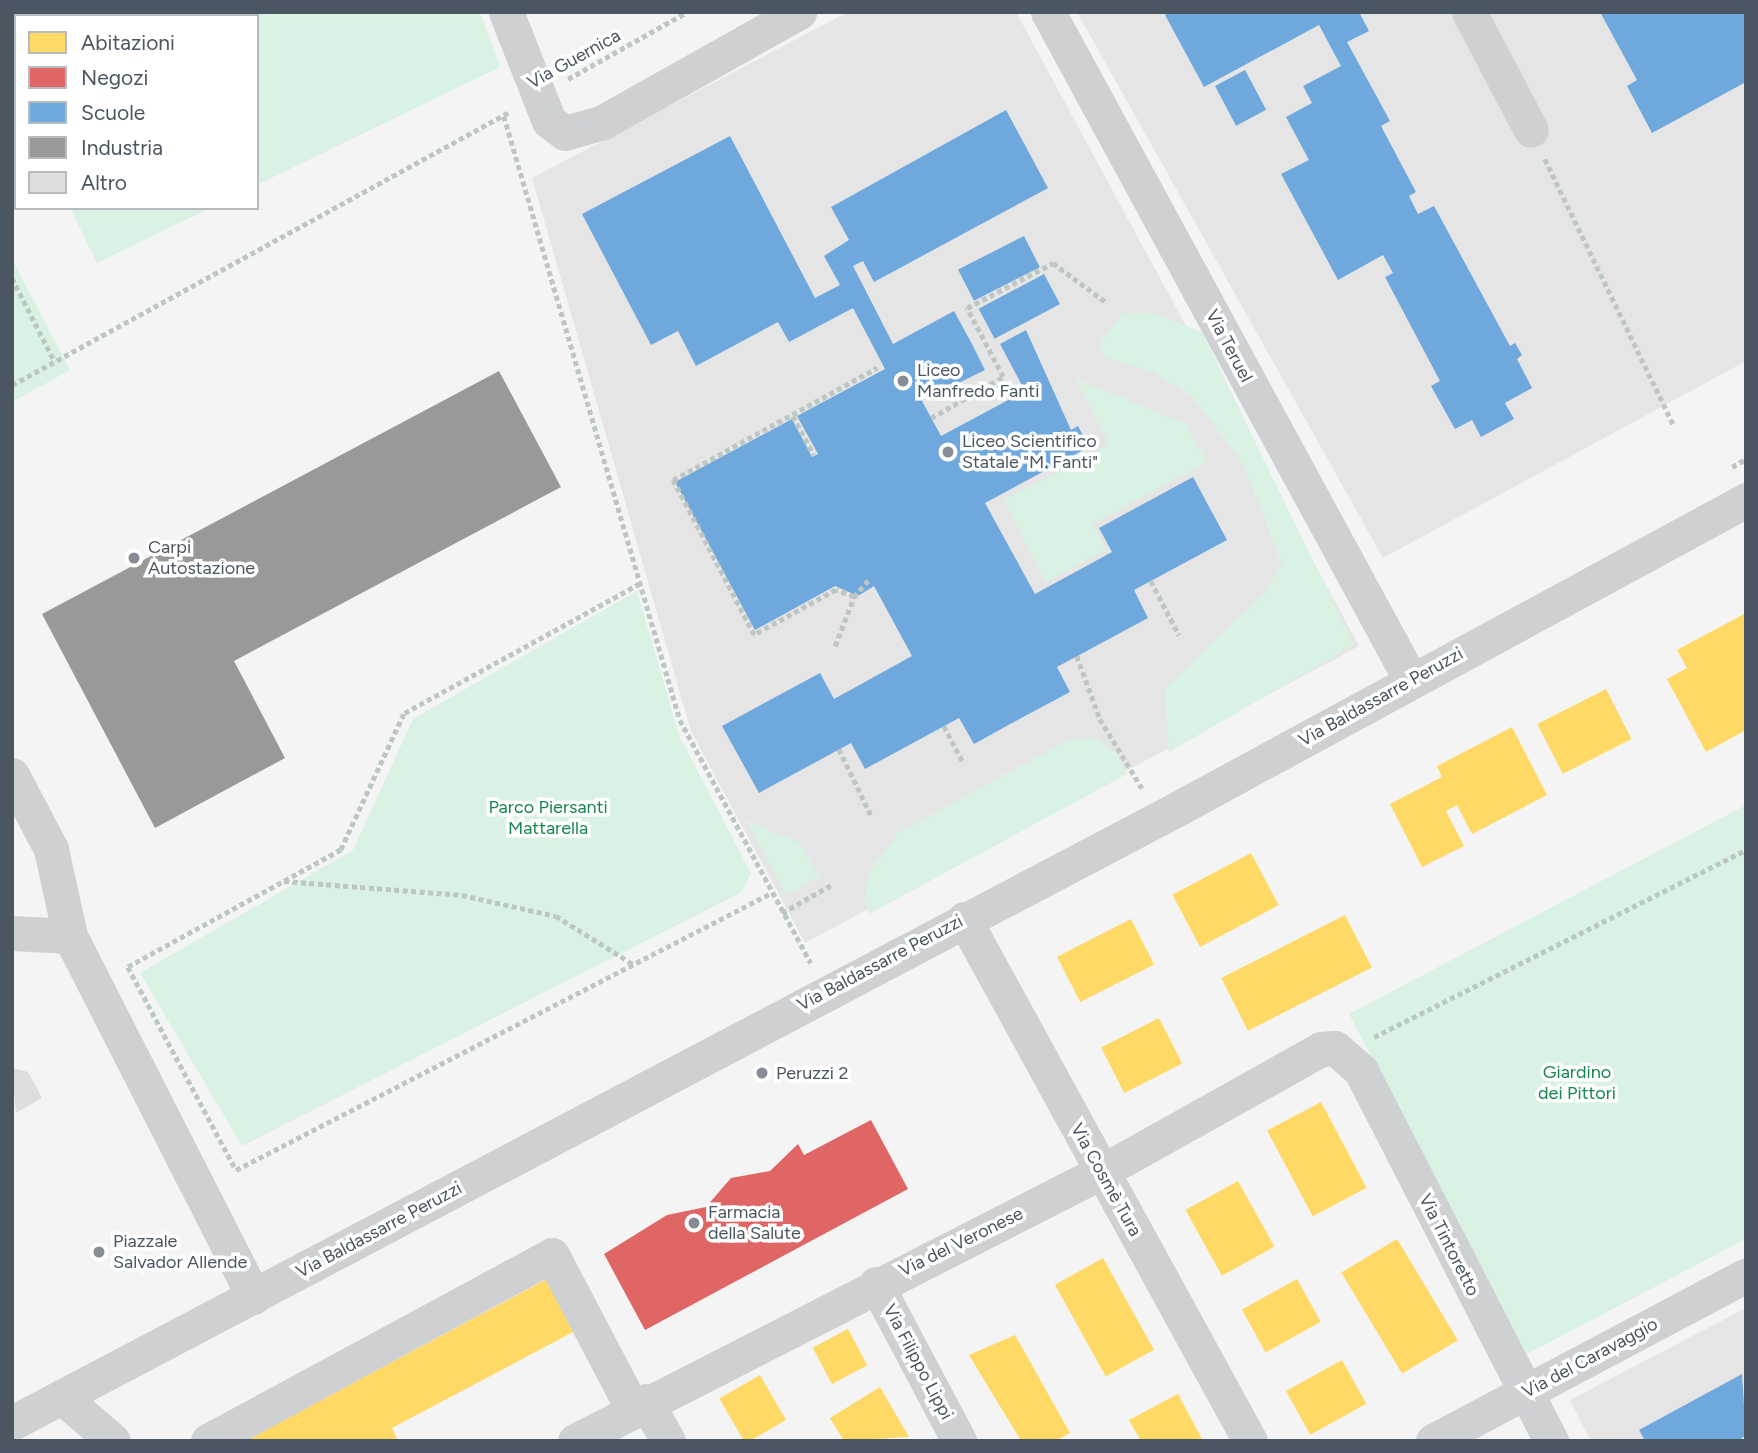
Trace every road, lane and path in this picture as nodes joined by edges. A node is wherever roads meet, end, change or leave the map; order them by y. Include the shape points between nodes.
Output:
1 (506, 12) edge
2 (687, 12) edge
3 (799, 12) edge
4 (1048, 12) edge
5 (1469, 12) edge
6 (525, 103) junction
7 (504, 116) junction
8 (1531, 130) joint
9 (12, 278) edge
10 (1107, 303) dead end
11 (54, 362) junction
12 (877, 368) dead end
13 (12, 385) edge
14 (793, 416) junction
15 (931, 418) dead end
16 (1674, 426) dead end
17 (814, 455) dead end
18 (1746, 500) edge
19 (870, 578) dead end
20 (1151, 581) dead end
21 (640, 584) junction
22 (854, 597) junction
23 (1180, 635) dead end
24 (835, 646) dead end
25 (1077, 656) dead end
26 (1410, 680) junction
27 (944, 726) dead end
28 (839, 749) dead end
29 (963, 762) dead end
30 (12, 775) edge
31 (1142, 788) dead end
32 (871, 816) dead end
33 (1746, 850) edge
34 (284, 880) junction
35 (831, 885) dead end
36 (771, 893) junction
37 (782, 913) junction
38 (964, 919) junction
39 (12, 933) edge
40 (70, 936) junction
41 (634, 964) junction
42 (814, 967) dead end
43 (1346, 1051) junction
44 (1101, 1172) junction
45 (1746, 1275) edge
46 (876, 1284) junction
47 (254, 1297) junction
48 (1524, 1393) junction
49 (62, 1397) junction
50 (639, 1405) junction
51 (12, 1423) edge
52 (113, 1441) edge
53 (208, 1441) edge
54 (575, 1441) edge
55 (668, 1441) edge
56 (959, 1441) edge
57 (1250, 1441) edge
58 (1433, 1441) edge
59 (1551, 1441) edge

1 - 6 street
2 - 6 path, Via Guernica
3 - 6 street via 583,131 565,133
4 - 26 street, Via Teruel
5 - 8 street
6 - 7 path, Via Guernica
7 - 11 path, Via Guernica
7 - 21 path
8 - 16 path
9 - 11 path
10 - 15 path via 1053,263 967,308 1003,377
11 - 13 path, Via Guernica
12 - 14 path
14 - 17 path
14 - 22 path via 673,480 754,635 836,590
18 - 26 street, Via Baldassarre Peruzzi
19 - 22 path
20 - 23 path
21 - 34 path via 404,714 341,850
21 - 36 path via 686,737
22 - 24 path
25 - 31 path via 1100,719
26 - 38 street, Via Baldassarre Peruzzi
27 - 29 path
28 - 32 path
30 - 40 street via 51,849
33 - 43 path
34 - 41 path via 462,895 556,916
34 - 41 path via 128,967 236,1170
35 - 37 path
36 - 37 path
36 - 41 path
37 - 42 path
38 - 44 street, Via Cosmè Tura
38 - 47 street, Via Baldassarre Peruzzi
39 - 40 street
40 - 47 street
43 - 44 street, Via del Veronese via 1321,1049
43 - 48 street, Via Tintoretto
44 - 46 street, Via del Veronese
44 - 57 street, Via Cosmè Tura
45 - 48 street, Via del Caravaggio
46 - 50 street, Via del Veronese
46 - 56 street, Via Filippo Lippi
47 - 49 street, Via Baldassarre Peruzzi
48 - 58 street, Via del Caravaggio
48 - 59 street, Via Tintoretto
49 - 51 street, Via Baldassarre Peruzzi
49 - 52 street
50 - 53 street via 608,1364 552,1255
50 - 54 street, Via del Veronese
50 - 55 street

